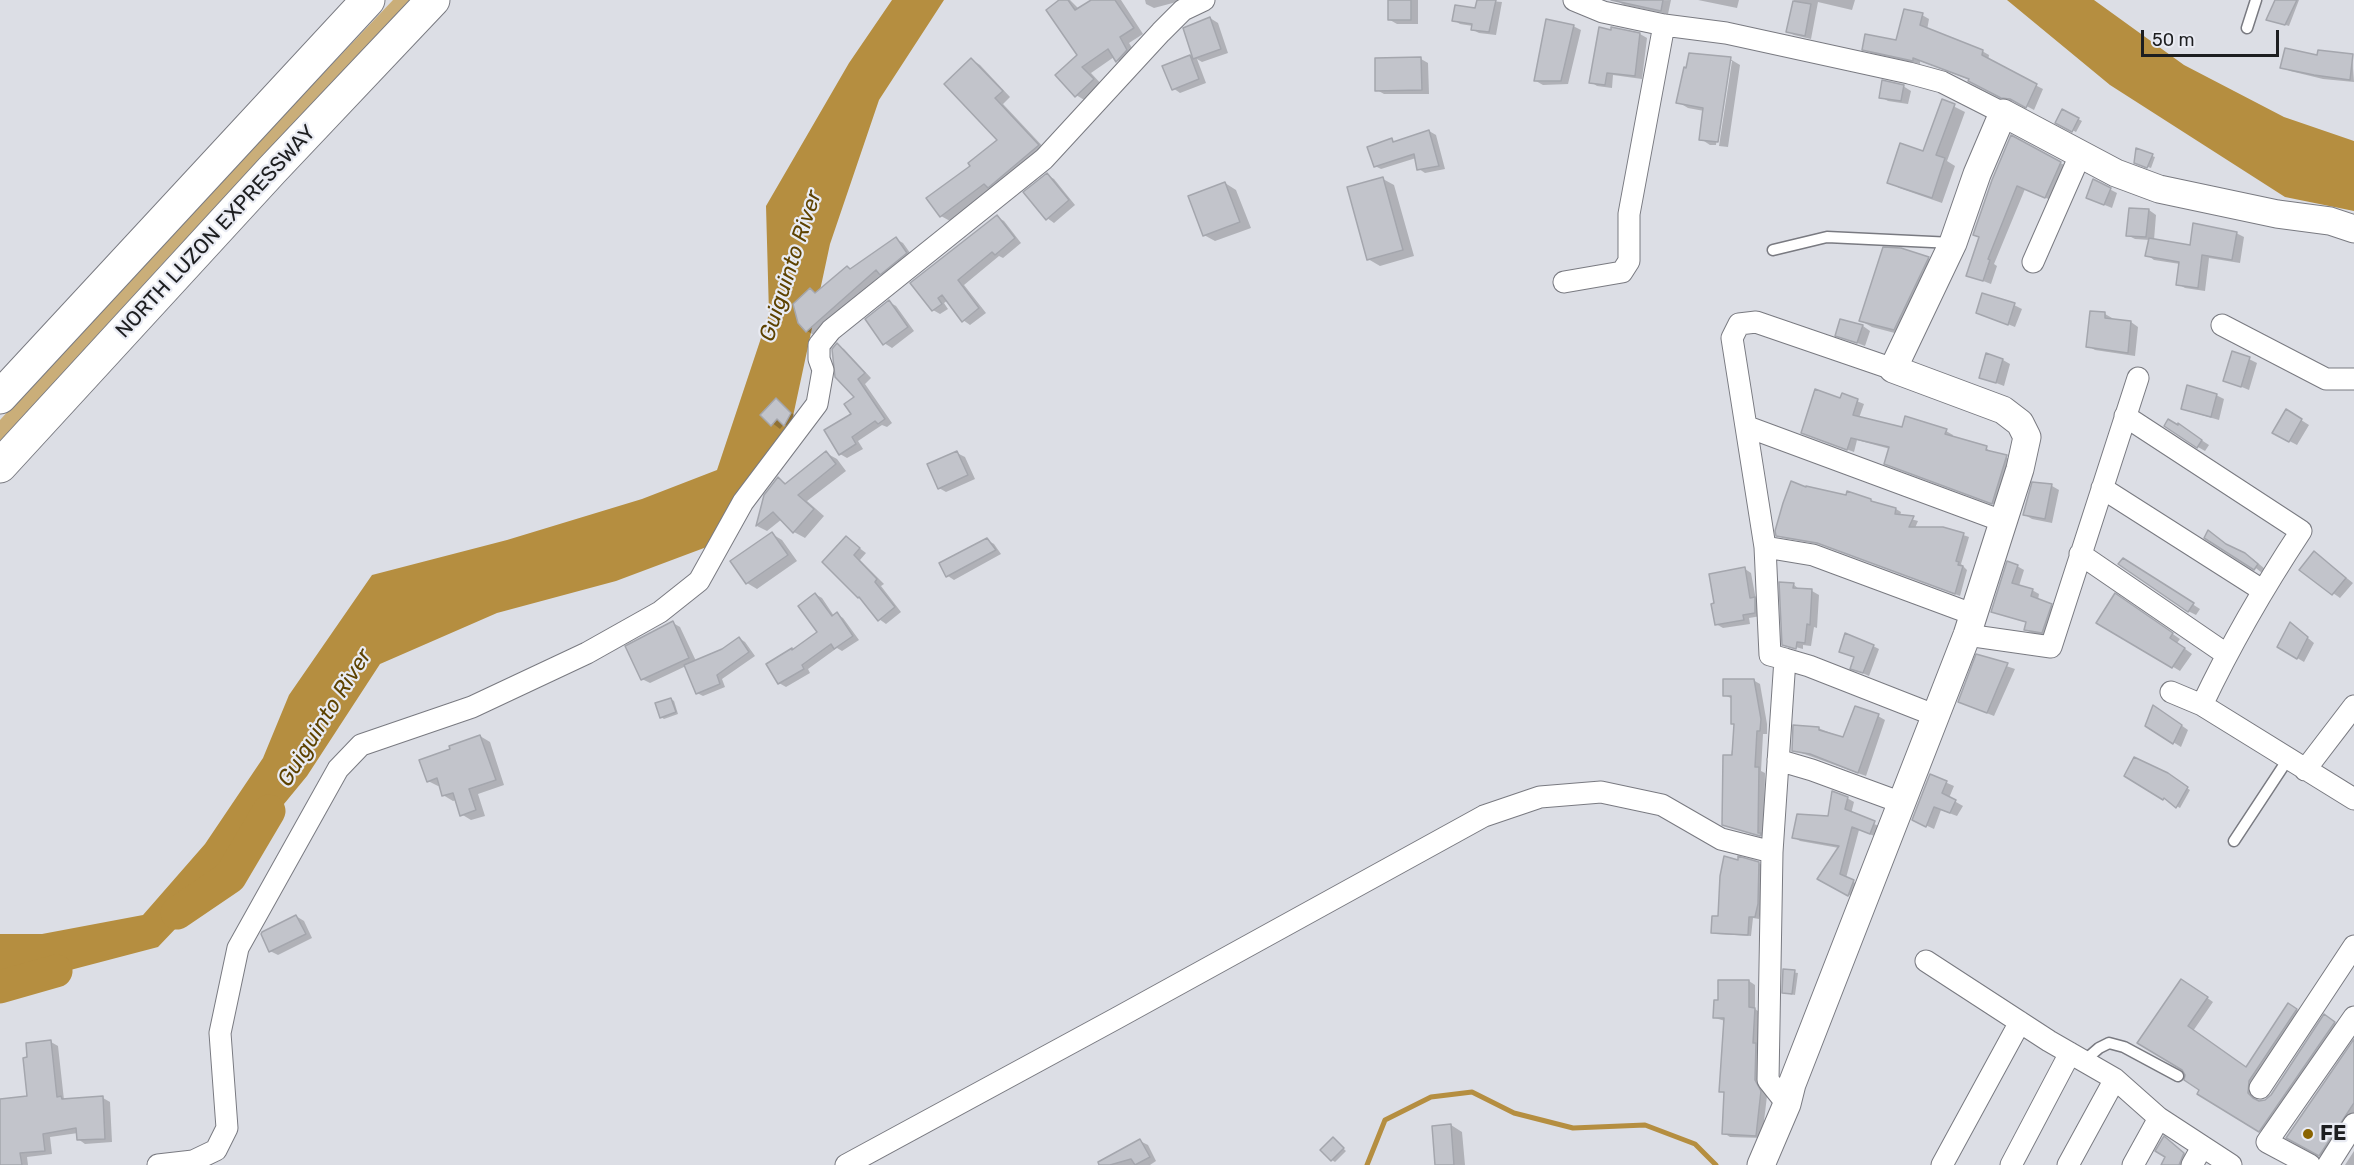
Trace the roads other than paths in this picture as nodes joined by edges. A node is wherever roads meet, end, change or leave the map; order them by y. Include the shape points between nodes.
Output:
1 (368, 0) edge
2 (433, 0) edge
3 (1204, 0) edge
4 (1574, 0) edge
5 (2256, 0) edge
6 (1664, 24) junction
7 (2247, 28) dead end
8 (2003, 112) junction
9 (2081, 153) junction
10 (2354, 229) edge
11 (1953, 243) junction
12 (1773, 250) dead end
13 (2033, 262) dead end
14 (1564, 282) dead end
15 (2222, 325) dead end
16 (1893, 369) junction
17 (2138, 378) dead end
18 (2354, 379) edge
19 (0, 397) edge
20 (2125, 416) junction
21 (1748, 427) junction
22 (0, 466) edge
23 (2102, 488) junction
24 (2002, 521) junction
25 (1765, 547) junction
26 (2080, 554) junction
27 (2262, 590) junction
28 (1970, 624) junction
29 (2226, 654) junction
30 (1785, 659) junction
31 (2171, 692) dead end
32 (2202, 705) junction
33 (2354, 706) edge
34 (1934, 715) junction
35 (1778, 760) junction
36 (2296, 764) junction
37 (2354, 799) edge
38 (1902, 803) junction
39 (2234, 841) dead end
40 (1772, 852) junction
41 (2354, 946) edge
42 (1926, 961) dead end
43 (2354, 1017) edge
44 (2020, 1022) junction
45 (2077, 1057) junction
46 (2178, 1076) dead end
47 (2115, 1078) junction
48 (2260, 1088) dead end
49 (1787, 1104) junction
50 (2159, 1118) junction
51 (2352, 1131) edge
52 (2197, 1156) edge
53 (158, 1165) edge
54 (846, 1165) edge
55 (1761, 1165) edge
56 (1942, 1165) edge
57 (2011, 1165) edge
58 (2068, 1165) edge
59 (2133, 1165) edge
60 (2231, 1165) edge
61 (2310, 1165) edge
62 (2328, 1165) edge

1 - 19 highway
2 - 22 highway, NORTH LUZON EXPRESSWAY
3 - 53 street via 1183,10 1044,159 831,330 819,345 823,370 817,404 743,502 699,581 660,612 587,653 472,707 361,745 339,769 238,948 220,1033 227,1128 216,1150 193,1161
4 - 6 street via 1603,12
5 - 7 lane
6 - 8 street via 1726,33 1909,73 1942,82
6 - 14 street via 1629,214 1629,261 1622,272
8 - 9 street
8 - 11 street
9 - 10 street via 2116,173 2159,189 2330,221
9 - 13 street
11 - 12 lane via 1827,237
11 - 16 street
15 - 18 street via 2326,379
16 - 21 street via 1756,322 1739,324 1732,338
16 - 24 street via 2003,410 2020,423 2027,437
17 - 20 street
20 - 23 street
20 - 27 street via 2301,531
21 - 24 street
21 - 25 street
23 - 26 street
23 - 27 street
24 - 28 street
25 - 28 street via 1814,555
25 - 30 street via 1770,655
26 - 28 street via 2051,647
26 - 29 street
27 - 29 street
28 - 34 street
29 - 32 street
30 - 34 street
30 - 35 street
31 - 32 street
32 - 36 street
33 - 36 street
34 - 38 street
35 - 38 street
35 - 40 street
36 - 37 street
36 - 39 lane
38 - 49 street
40 - 49 street via 1768,1080
40 - 54 street via 1721,839 1662,805 1600,792 1540,797 1484,816
41 - 48 street
42 - 44 street
43 - 61 street via 2267,1142
44 - 45 street
44 - 56 street
45 - 46 lane via 2109,1043
45 - 47 street
45 - 57 street
47 - 50 street
47 - 58 street
49 - 55 street
50 - 52 street
50 - 59 street
51 - 62 street
52 - 60 street

